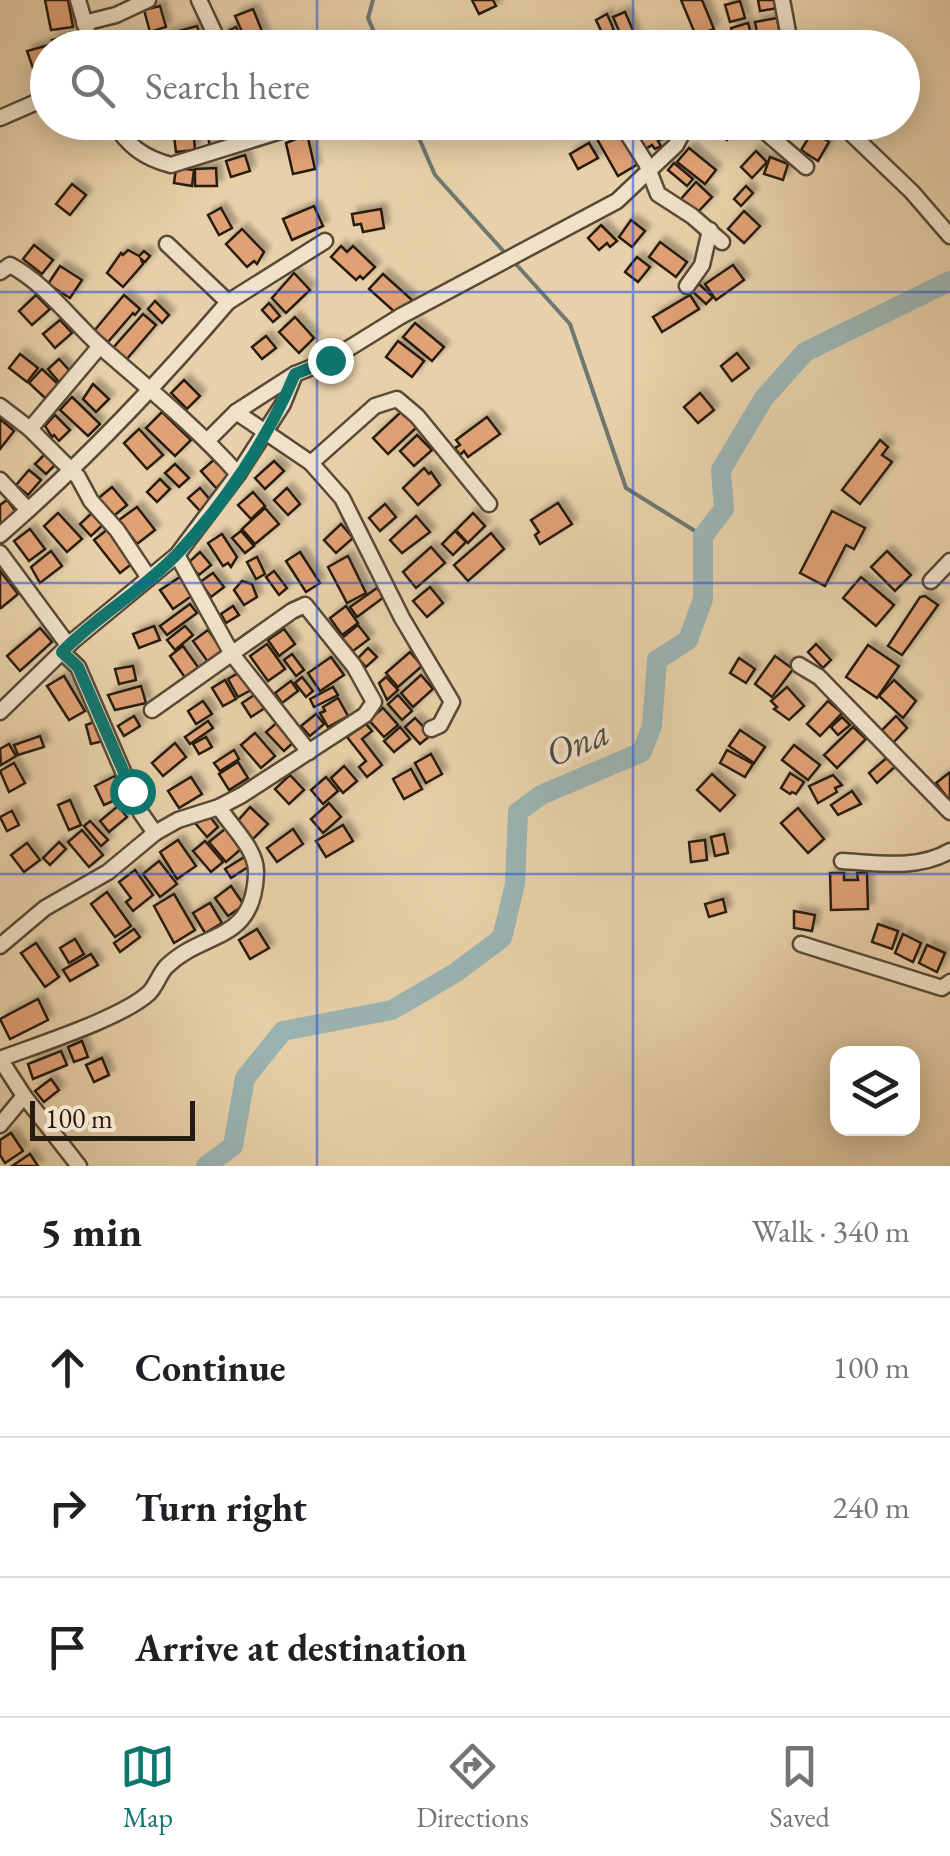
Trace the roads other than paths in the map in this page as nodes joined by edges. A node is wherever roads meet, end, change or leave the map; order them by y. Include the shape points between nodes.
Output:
1 (78, 0) edge
2 (148, 0) edge
3 (199, 0) edge
4 (782, 0) edge
5 (84, 24) junction
6 (86, 30) edge
7 (213, 30) edge
8 (785, 30) edge
9 (30, 105) edge
10 (0, 118) edge
11 (126, 140) edge
12 (252, 140) edge
13 (631, 140) edge
14 (679, 140) edge
15 (775, 140) edge
16 (857, 140) edge
17 (806, 167) dead end
18 (647, 171) junction
19 (710, 230) junction
20 (950, 236) edge
21 (325, 240) dead end
22 (722, 242) dead end
23 (167, 244) dead end
24 (0, 272) edge
25 (688, 286) dead end
26 (228, 302) junction
27 (100, 346) junction
28 (295, 374) junction
29 (150, 387) junction
30 (0, 406) edge
31 (236, 412) junction
32 (30, 429) junction
33 (266, 432) junction
34 (208, 440) junction
35 (311, 463) junction
36 (71, 470) junction
37 (238, 474) junction
38 (0, 480) edge
39 (489, 504) dead end
40 (28, 510) junction
41 (0, 535) edge
42 (0, 553) edge
43 (177, 554) junction
44 (950, 562) edge
45 (149, 578) junction
46 (931, 581) dead end
47 (65, 649) junction
48 (232, 654) junction
49 (800, 665) dead end
50 (152, 710) dead end
51 (0, 712) edge
52 (431, 729) dead end
53 (309, 752) junction
54 (219, 806) junction
55 (950, 812) edge
56 (155, 833) junction
57 (950, 851) edge
58 (842, 862) dead end
59 (801, 944) dead end
60 (0, 946) edge
61 (950, 982) edge
62 (0, 1059) edge
63 (24, 1096) junction
64 (0, 1125) edge
65 (79, 1166) edge

1 - 5 street
2 - 5 street
3 - 7 street
4 - 8 street
5 - 6 street
9 - 10 street
11 - 12 street via 151,160 171,165
13 - 18 street
14 - 18 street
15 - 17 street
16 - 20 street
18 - 19 street via 658,194
18 - 28 street via 618,201
19 - 22 street
19 - 25 street via 702,265
21 - 26 street
23 - 26 street
24 - 27 street via 10,265 29,275
26 - 29 street
27 - 29 street
27 - 32 street
28 - 31 street
28 - 33 street
29 - 34 street
29 - 36 street
30 - 32 street
31 - 33 street
31 - 34 street
32 - 36 street
33 - 35 street
33 - 37 street
34 - 37 street
35 - 39 street via 374,406 397,399
35 - 52 street via 342,498 452,702
36 - 40 street
36 - 45 street
37 - 43 street
38 - 40 street
40 - 41 street
42 - 47 street
43 - 45 street
43 - 48 street
44 - 46 street
45 - 47 street
47 - 51 street
47 - 56 street
48 - 50 street
48 - 53 street
48 - 53 street via 306,606 321,624 374,702
49 - 55 street
53 - 54 street
54 - 56 street
54 - 62 street via 253,857 247,914 227,934 165,968 146,996
56 - 60 street
57 - 58 street via 917,864
59 - 61 street via 942,988
62 - 63 street
63 - 64 street
63 - 65 street

